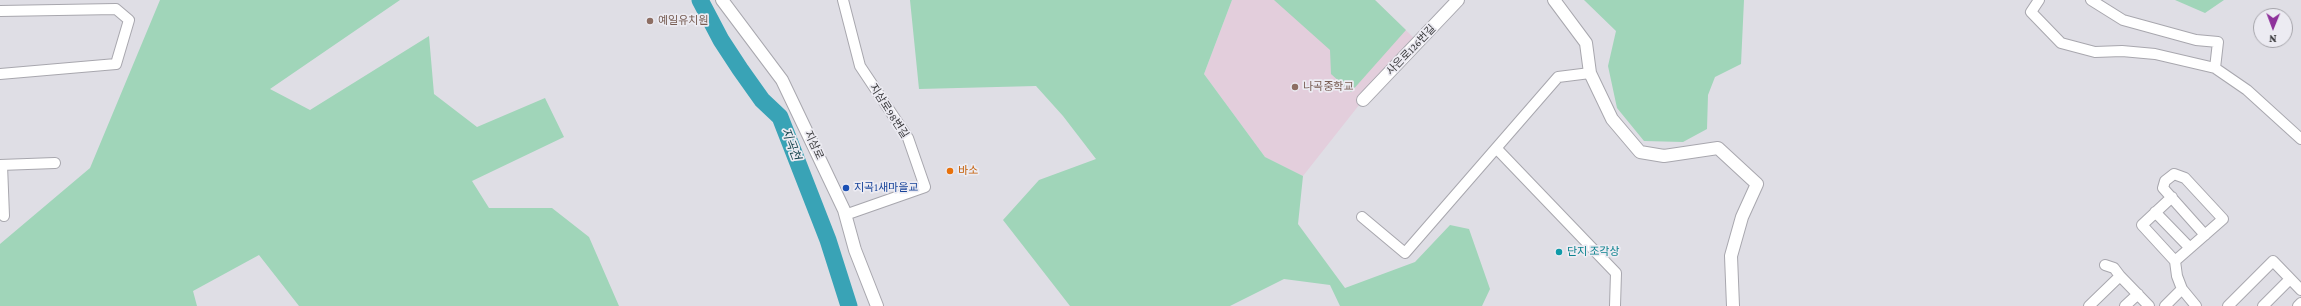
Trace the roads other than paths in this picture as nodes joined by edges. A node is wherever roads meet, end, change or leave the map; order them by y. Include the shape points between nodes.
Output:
1 (722, 0) edge
2 (843, 0) edge
3 (1458, 0) edge
4 (1554, 0) edge
5 (2039, 0) edge
6 (2091, 0) edge
7 (0, 10) edge
8 (2215, 68) junction
9 (1590, 73) junction
10 (0, 74) edge
11 (1363, 100) dead end
12 (2301, 139) edge
13 (1497, 149) junction
14 (55, 163) dead end
15 (1, 165) edge
16 (2172, 197) junction
17 (2155, 212) junction
18 (845, 214) junction
19 (4, 216) dead end
20 (1362, 217) dead end
21 (2205, 235) junction
22 (2190, 248) junction
23 (2175, 261) junction
24 (2105, 265) dead end
25 (2120, 276) junction
26 (2290, 279) junction
27 (2182, 289) junction
28 (2301, 290) edge
29 (2138, 294) junction
30 (2301, 303) edge
31 (877, 306) edge
32 (1615, 306) edge
33 (1732, 306) edge
34 (2089, 306) edge
35 (2125, 306) edge
36 (2148, 306) edge
37 (2164, 306) edge
38 (2196, 306) edge
39 (2228, 306) edge
40 (2263, 306) edge
41 (2298, 306) edge

1 - 18 street, 지삼로 via 782,80
2 - 18 street, 지삼로98번길 via 860,66 908,138 925,187
3 - 11 street, 사은로126번길
4 - 9 street via 1586,43
5 - 8 street via 2032,12 2061,43 2095,52 2155,54
6 - 8 street via 2122,20 2196,40 2218,42
7 - 10 street via 116,10 129,20 116,64
8 - 12 street via 2246,90
9 - 13 street via 1558,77
9 - 33 street via 1612,119 1640,152 1664,156 1718,148 1757,184 1742,217 1731,256
13 - 20 street via 1405,253
13 - 32 street via 1616,273
14 - 15 street
15 - 19 street
16 - 17 street
16 - 21 street
16 - 21 street via 2163,188 2165,181 2174,174 2185,178 2223,219
17 - 22 street
17 - 23 street via 2142,225
18 - 31 street, 지삼로 via 855,250
21 - 22 street
22 - 23 street
23 - 27 street
24 - 25 street via 2114,268
25 - 29 street
25 - 34 street
26 - 28 street
26 - 39 street via 2273,261
26 - 40 street
27 - 37 street
27 - 38 street
29 - 35 street
29 - 36 street
30 - 41 street

